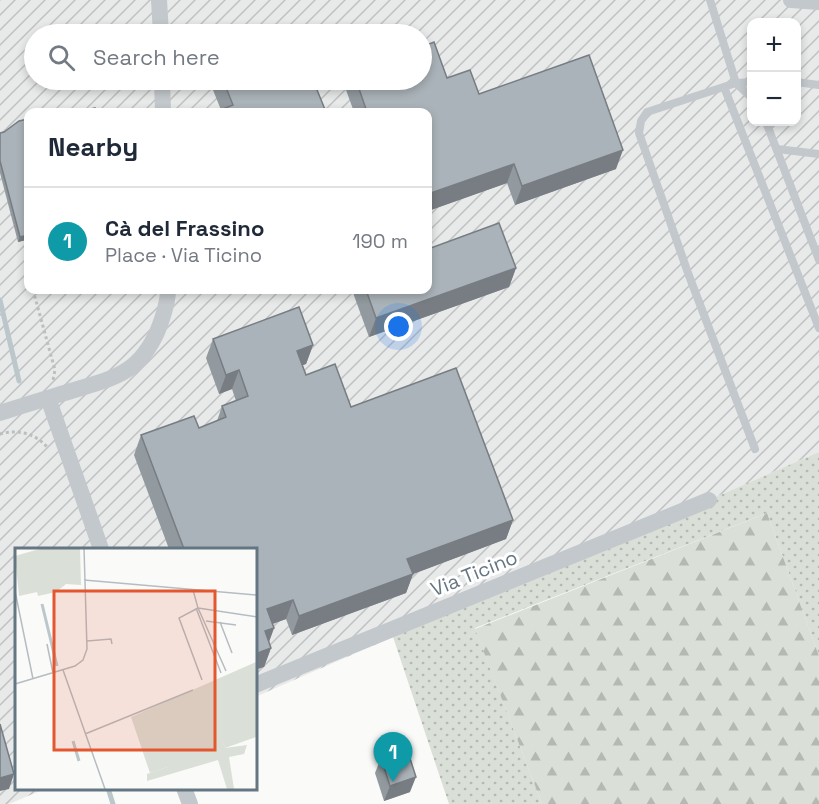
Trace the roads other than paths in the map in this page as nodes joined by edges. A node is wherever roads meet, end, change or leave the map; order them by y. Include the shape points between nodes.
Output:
1 (159, 0) edge
2 (710, 0) edge
3 (791, 0) edge
4 (819, 2) edge
5 (160, 24) edge
6 (747, 82) edge
7 (736, 83) junction
8 (801, 83) edge
9 (819, 85) edge
10 (724, 87) junction
11 (162, 90) edge
12 (747, 93) edge
13 (163, 108) edge
14 (768, 126) edge
15 (777, 149) junction
16 (819, 154) edge
17 (819, 260) edge
18 (167, 294) edge
19 (819, 328) edge
20 (48, 398) junction
21 (0, 412) edge
22 (755, 449) dead end
23 (709, 500) dead end
24 (101, 548) edge
25 (256, 685) edge
26 (184, 789) edge
27 (190, 804) edge

1 - 5 street
2 - 7 lane
3 - 4 street
6 - 7 lane
7 - 10 lane
7 - 12 lane
8 - 9 lane
10 - 19 lane
10 - 22 lane via 646,112 639,133
11 - 13 street
14 - 15 lane
15 - 16 lane
15 - 17 lane
18 - 20 street via 155,336 134,366 118,377
20 - 21 street
20 - 24 street
23 - 25 street, Via Ticino
26 - 27 street

